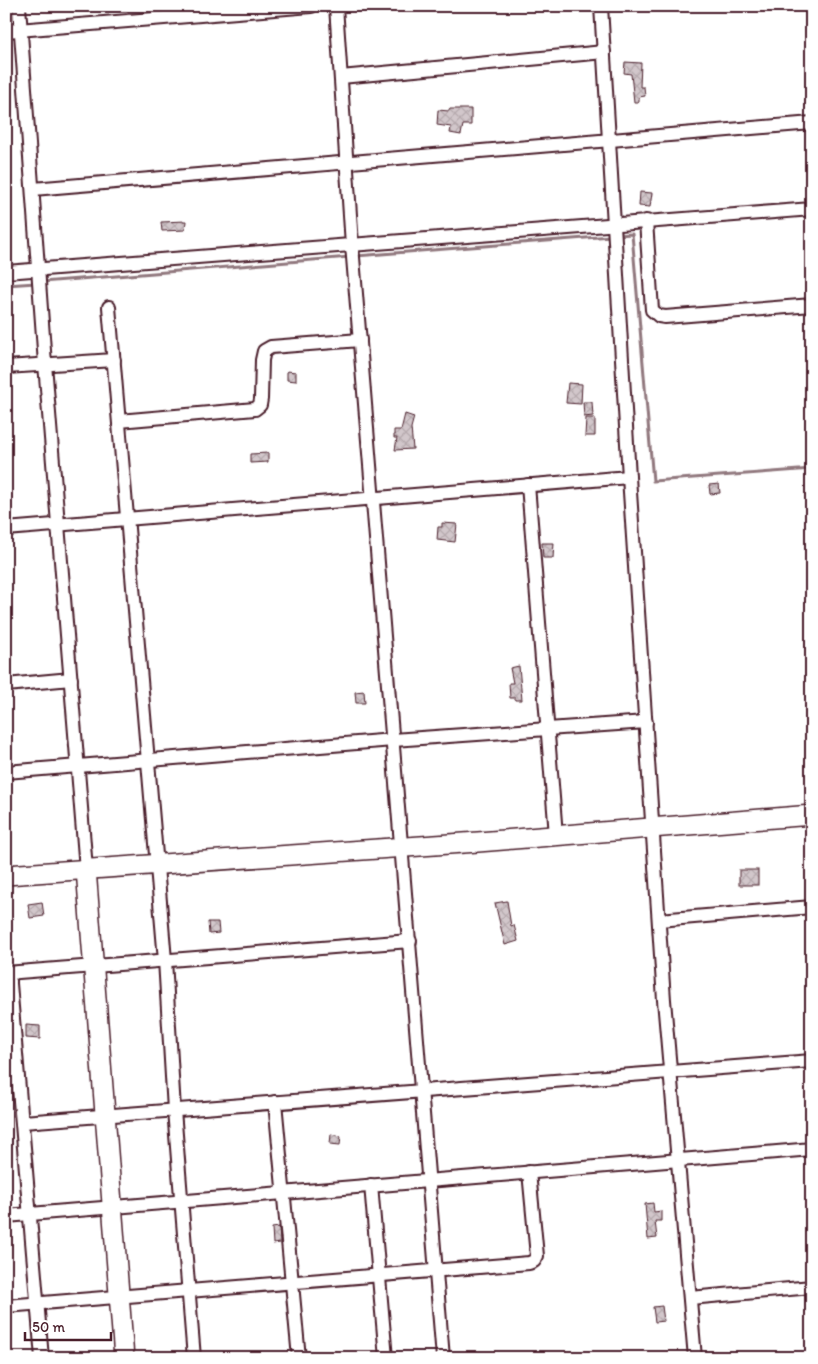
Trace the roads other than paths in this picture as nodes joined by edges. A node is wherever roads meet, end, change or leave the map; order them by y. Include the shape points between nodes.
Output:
1 (20, 6) edge
2 (311, 6) edge
3 (336, 6) edge
4 (600, 6) edge
5 (21, 30) junction
6 (6, 31) edge
7 (604, 52) junction
8 (341, 77) junction
9 (812, 123) edge
10 (609, 140) junction
11 (346, 163) junction
12 (33, 189) junction
13 (812, 208) edge
14 (646, 221) junction
15 (613, 224) junction
16 (352, 245) junction
17 (38, 269) junction
18 (6, 272) edge
19 (812, 305) edge
20 (109, 307) dead end
21 (360, 340) junction
22 (114, 360) junction
23 (45, 364) junction
24 (6, 367) edge
25 (119, 421) junction
26 (629, 477) junction
27 (528, 485) junction
28 (374, 498) junction
29 (126, 519) junction
30 (59, 525) junction
31 (6, 529) edge
32 (71, 679) junction
33 (6, 685) edge
34 (646, 722) junction
35 (548, 729) junction
36 (393, 740) junction
37 (148, 760) junction
38 (78, 766) junction
39 (6, 772) edge
40 (812, 815) edge
41 (653, 827) junction
42 (556, 835) junction
43 (402, 846) junction
44 (157, 864) junction
45 (86, 869) junction
46 (6, 875) edge
47 (812, 907) edge
48 (659, 920) junction
49 (410, 941) junction
50 (165, 960) junction
51 (94, 966) junction
52 (8, 972) edge
53 (812, 1061) edge
54 (670, 1071) junction
55 (421, 1091) junction
56 (275, 1102) junction
57 (174, 1110) junction
58 (105, 1115) junction
59 (22, 1122) junction
60 (812, 1149) edge
61 (679, 1160) junction
62 (529, 1172) junction
63 (429, 1180) junction
64 (371, 1185) junction
65 (284, 1194) junction
66 (182, 1202) junction
67 (113, 1208) junction
68 (30, 1214) junction
69 (6, 1216) edge
70 (436, 1272) junction
71 (380, 1276) junction
72 (293, 1283) junction
73 (812, 1287) edge
74 (189, 1291) junction
75 (120, 1297) junction
76 (690, 1298) junction
77 (38, 1304) junction
78 (6, 1306) edge
79 (42, 1358) edge
80 (124, 1358) edge
81 (194, 1358) edge
82 (299, 1358) edge
83 (386, 1358) edge
84 (443, 1358) edge
85 (695, 1358) edge

1 - 5 street
2 - 5 street
3 - 8 street
4 - 7 street
5 - 6 street
5 - 12 street
7 - 8 street
7 - 10 street
8 - 11 street
9 - 10 street
10 - 11 street
10 - 15 street
11 - 12 street
11 - 16 street
12 - 17 street
13 - 14 street
14 - 15 street
14 - 19 street via 652,310 658,316
15 - 16 street
15 - 26 street
16 - 17 street
16 - 21 street
17 - 18 street
17 - 23 street
20 - 22 street
21 - 25 street via 271,347 264,351 262,399 255,409
21 - 28 street
22 - 23 street
22 - 25 street
23 - 24 street
23 - 30 street
25 - 29 street
26 - 27 street
26 - 34 street
27 - 28 street
27 - 35 street
28 - 29 street
28 - 36 street
29 - 30 street
29 - 37 street
30 - 31 street
30 - 32 street
32 - 33 street
32 - 38 street
34 - 35 street
34 - 41 street
35 - 36 street
35 - 42 street
36 - 37 street
36 - 43 street
37 - 38 street
37 - 44 street
38 - 39 street
38 - 45 street
40 - 41 street
41 - 42 street
41 - 48 street
42 - 43 street
43 - 44 street
43 - 49 street
44 - 45 street
44 - 50 street
45 - 46 street
45 - 51 street
47 - 48 street
48 - 54 street
49 - 50 street
49 - 55 street
50 - 51 street
50 - 57 street
51 - 52 street
51 - 58 street
52 - 59 street
53 - 54 street
54 - 55 street
54 - 61 street
55 - 56 street
55 - 63 street
56 - 57 street
56 - 65 street
57 - 58 street
57 - 66 street
58 - 59 street
58 - 67 street
59 - 68 street
60 - 61 street
61 - 62 street
61 - 76 street
62 - 63 street
62 - 70 street via 537,1256 534,1261
63 - 64 street
63 - 70 street
64 - 65 street
64 - 71 street
65 - 66 street
65 - 72 street
66 - 67 street
66 - 74 street
67 - 68 street
67 - 75 street
68 - 69 street
68 - 77 street
70 - 71 street
70 - 84 street
71 - 72 street
71 - 83 street
72 - 74 street
72 - 82 street
73 - 76 street
74 - 75 street
74 - 81 street
75 - 77 street
75 - 80 street
76 - 85 street
77 - 78 street
77 - 79 street

